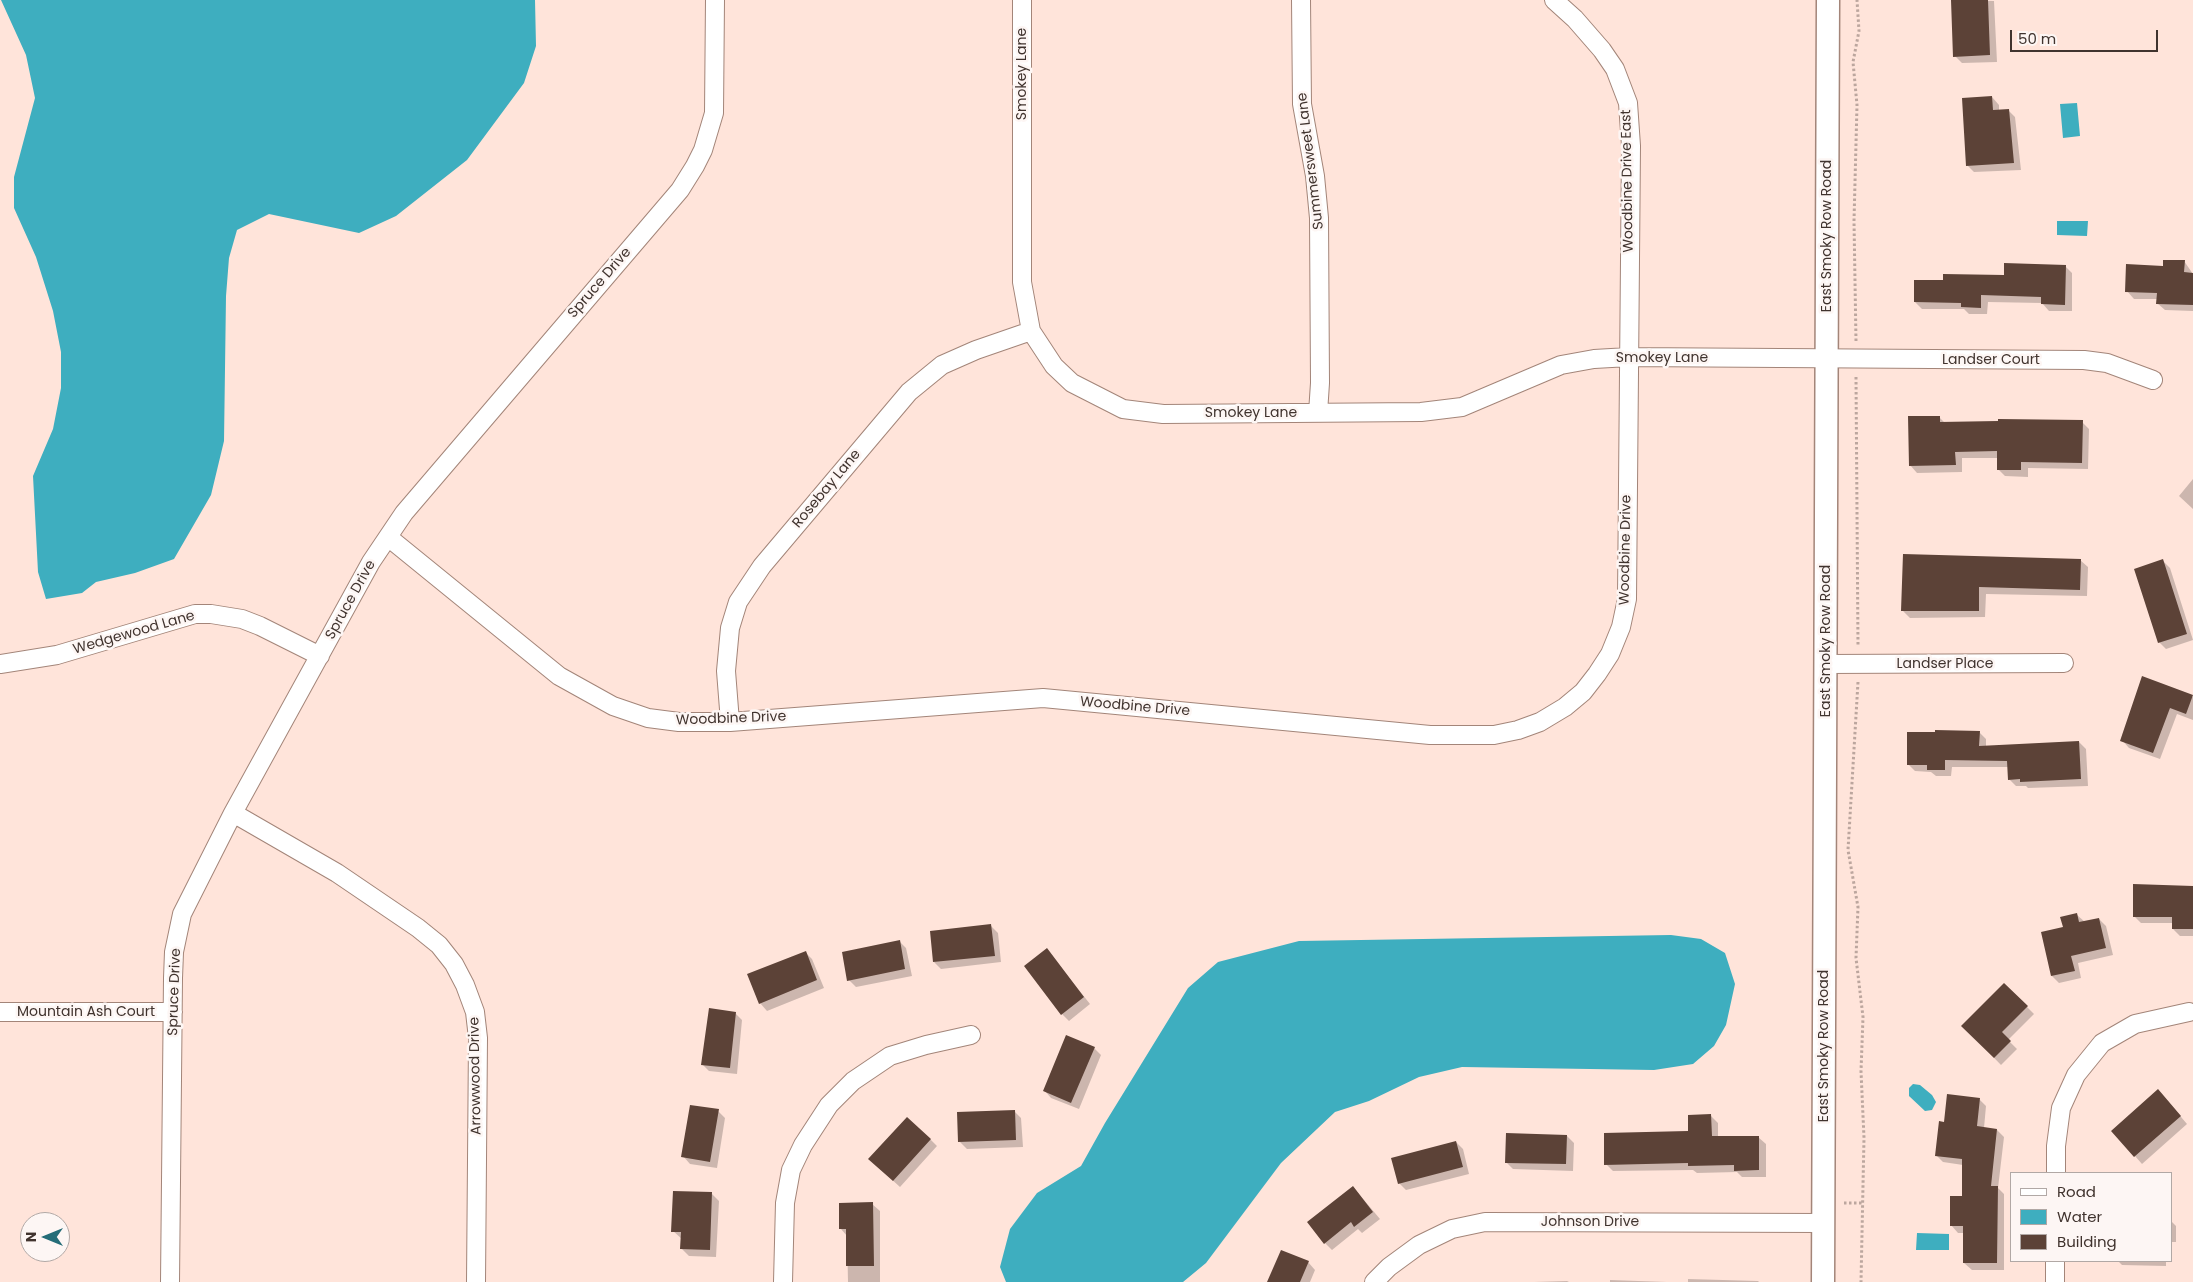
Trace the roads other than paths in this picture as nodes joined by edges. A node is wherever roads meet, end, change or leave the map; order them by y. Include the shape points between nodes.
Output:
1 (715, 0) edge
2 (1022, 0) edge
3 (1302, 0) edge
4 (1554, 0) edge
5 (1828, 0) edge
6 (1031, 331) junction
7 (1629, 357) junction
8 (1826, 359) junction
9 (2153, 380) dead end
10 (1318, 413) junction
11 (388, 537) junction
12 (320, 656) junction
13 (2064, 663) dead end
14 (0, 664) edge
15 (1826, 664) junction
16 (730, 722) junction
17 (233, 813) junction
18 (0, 1012) edge
19 (173, 1012) junction
20 (2189, 1012) dead end
21 (971, 1035) dead end
22 (2056, 1172) edge
23 (1823, 1223) junction
24 (2055, 1262) edge
25 (170, 1282) edge
26 (476, 1282) edge
27 (783, 1282) edge
28 (1374, 1282) edge
29 (1823, 1282) edge
30 (2055, 1282) edge

1 - 11 street, Spruce Drive via 714,114 704,150 695,166 680,190 422,490
2 - 6 street, Smokey Lane via 1022,282
3 - 10 street, Summersweet Lane via 1302,104 1319,218
4 - 7 street, Woodbine Drive East via 1602,50 1615,69 1628,103 1631,146
5 - 8 street, East Smoky Row Road
6 - 10 street, Smokey Lane via 1054,366 1072,383 1123,409 1163,414
6 - 16 street, Rosebay Lane via 942,365 909,392 762,566 738,602 730,628 726,671
7 - 8 street, Smokey Lane
7 - 10 street, Smokey Lane via 1561,365 1462,407 1421,412
7 - 16 street, Woodbine Drive via 1627,599 1622,627 1610,654 1583,692 1565,707 1532,725 1494,735 1430,735 1042,698
8 - 9 street, Landser Court via 2084,360 2108,363
8 - 15 street, East Smoky Row Road
11 - 12 street, Spruce Drive
11 - 16 street, Woodbine Drive via 558,676 613,706 648,718
12 - 14 street, Wedgewood Lane via 260,626 228,616 203,614 181,617 57,655
12 - 17 street, Spruce Drive
13 - 15 street, Landser Place
15 - 23 street, East Smoky Row Road
17 - 19 street, Spruce Drive via 182,914 174,952
17 - 26 street, Arrowwood Drive via 337,873 418,928 454,964 465,985 475,1012 478,1038
18 - 19 street, Mountain Ash Court
19 - 25 street, Spruce Drive
20 - 22 street via 2135,1024 2102,1043 2076,1075 2061,1108
21 - 27 street via 890,1056 853,1081 829,1105 791,1170 785,1203
23 - 28 street, Johnson Drive via 1485,1222 1452,1229 1419,1245
23 - 29 street, East Smoky Row Road
24 - 30 street

